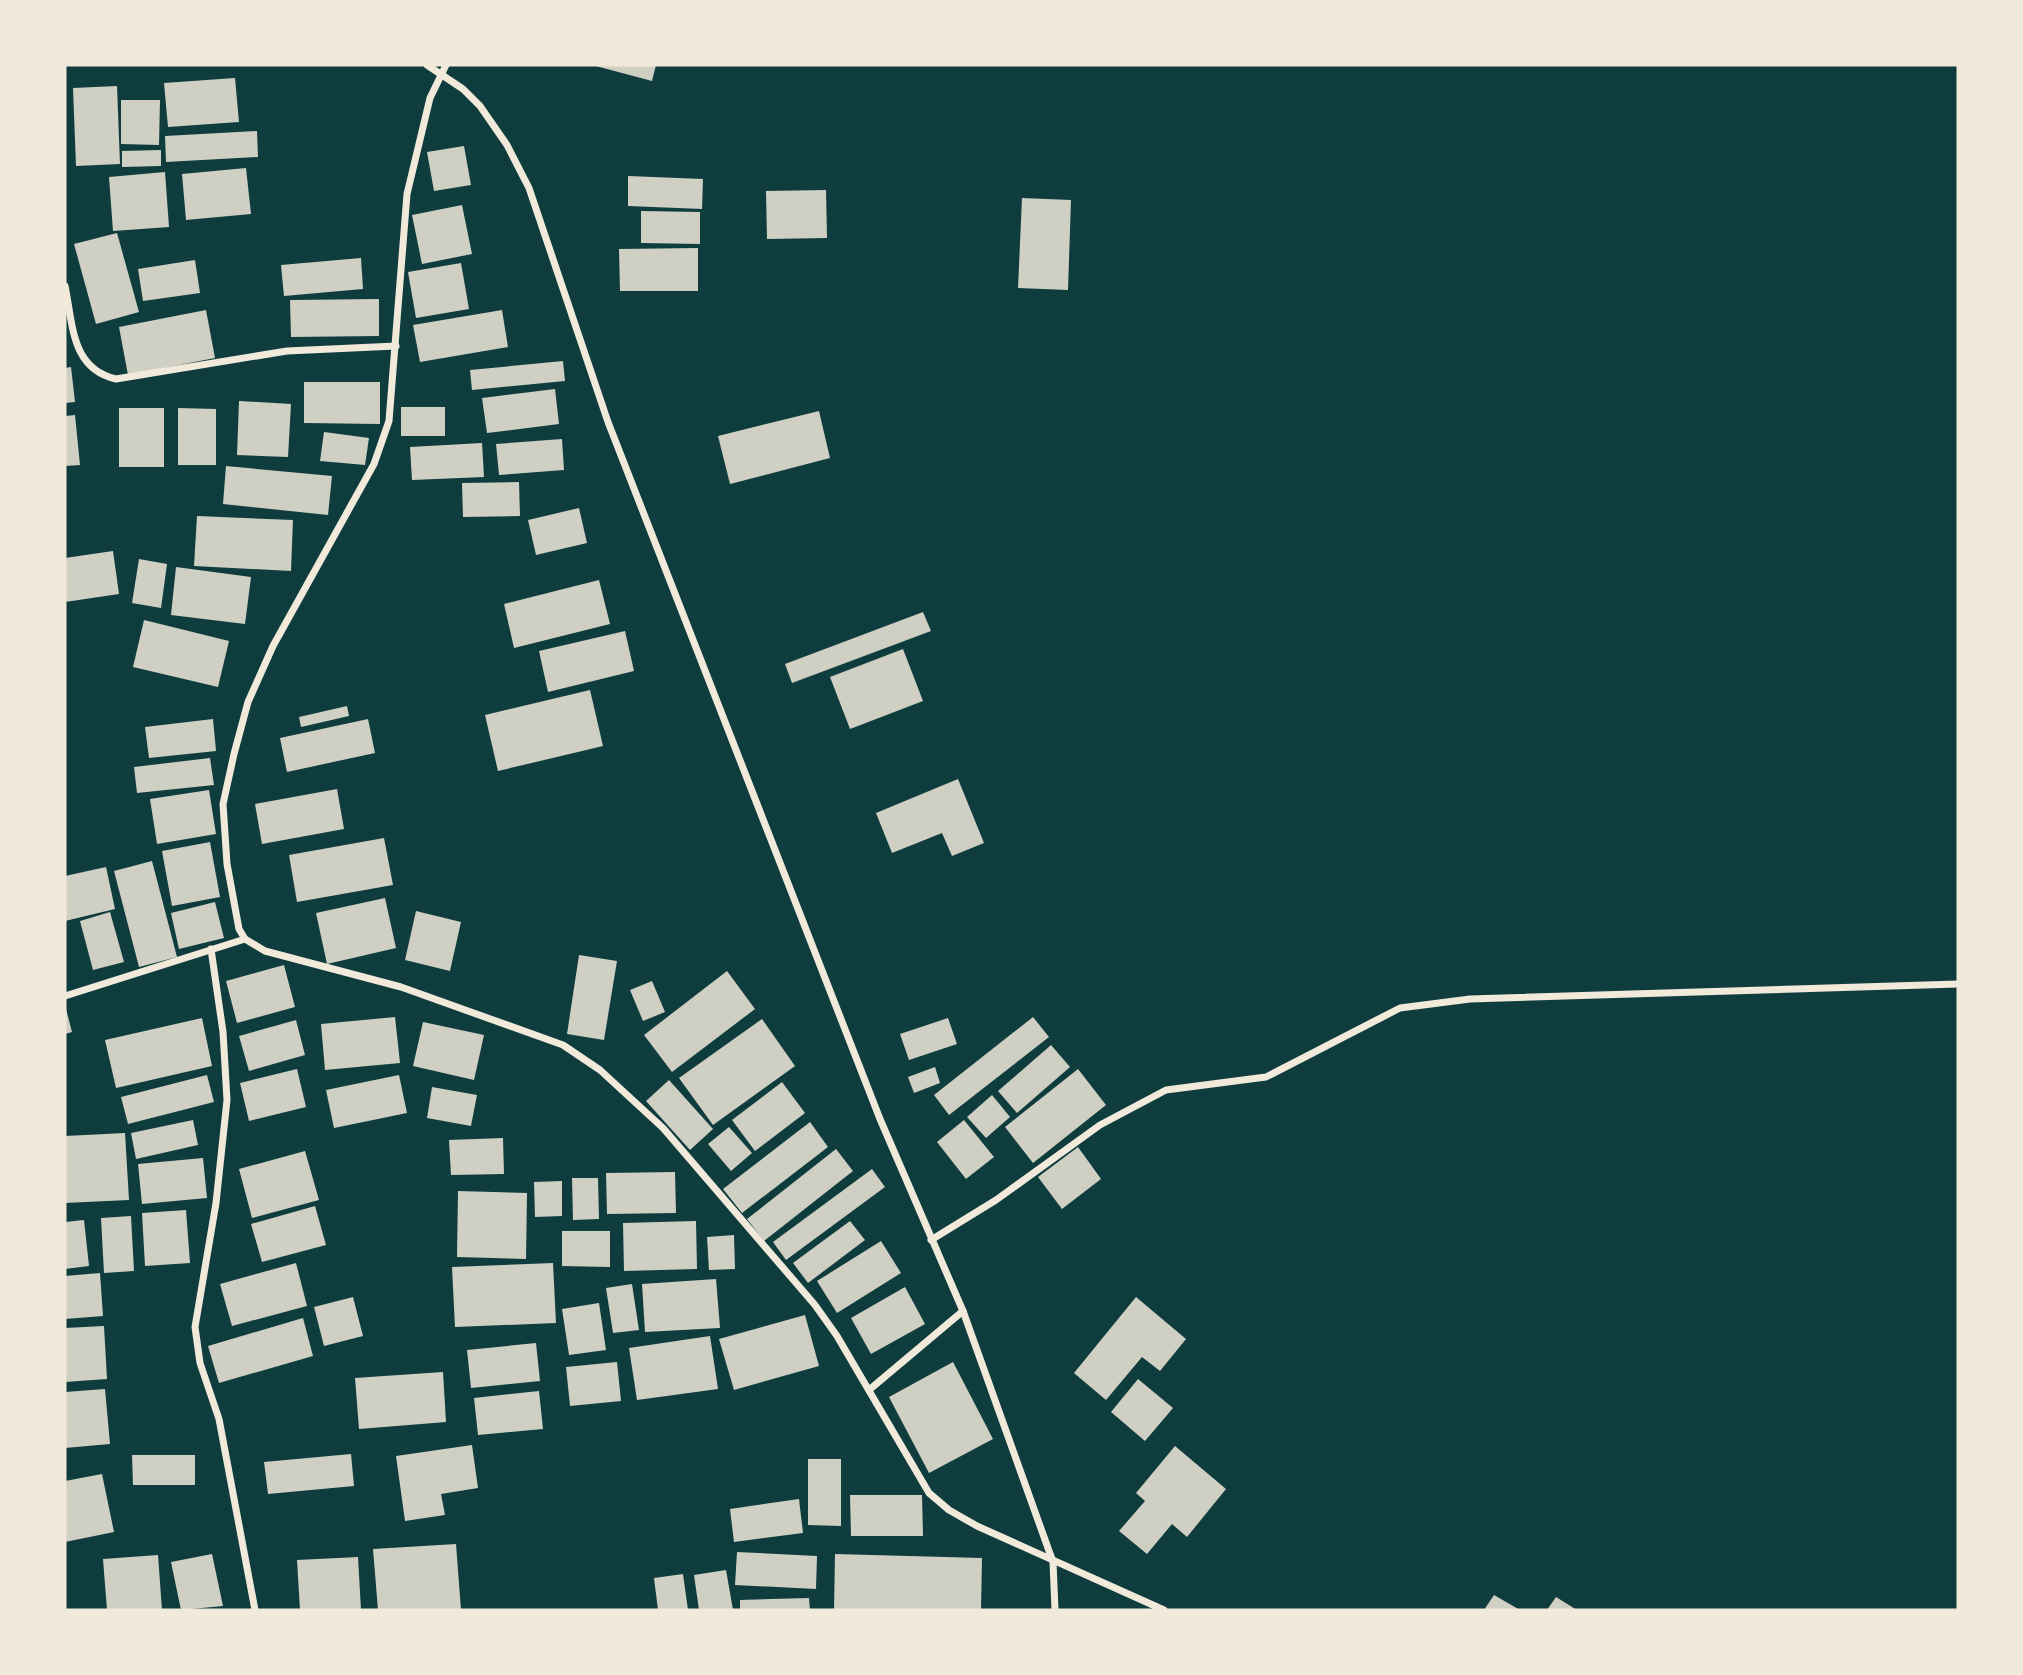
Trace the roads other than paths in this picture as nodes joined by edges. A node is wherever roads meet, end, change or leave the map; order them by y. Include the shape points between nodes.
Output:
1 (427, 65) edge
2 (446, 65) edge
3 (442, 74) junction
4 (65, 286) edge
5 (396, 346) junction
6 (245, 939) junction
7 (211, 949) junction
8 (1958, 984) edge
9 (65, 996) edge
10 (932, 1240) junction
11 (963, 1311) junction
12 (869, 1390) junction
13 (1053, 1563) junction
14 (255, 1610) edge
15 (1055, 1610) edge
16 (1164, 1610) edge

1 - 3 street
2 - 3 street
3 - 5 street via 421,129 407,194
3 - 10 street via 480,106 508,145 529,188 608,422 880,1119
4 - 5 street via 82,357 91,370 116,379 287,351
5 - 6 street via 389,421 373,464 273,646 248,702 234,754 223,804 236,916
6 - 7 street
6 - 12 street via 265,951 401,987 496,1019 563,1045 600,1070 663,1128 815,1305
7 - 9 street
7 - 14 street via 227,1100 195,1327 200,1363 219,1419
8 - 10 street via 1470,999 1400,1008 1266,1077 1166,1090 1100,1125
10 - 11 street
11 - 12 street
11 - 13 street
12 - 13 street via 929,1493 977,1526
13 - 15 street
13 - 16 street via 1098,1578

